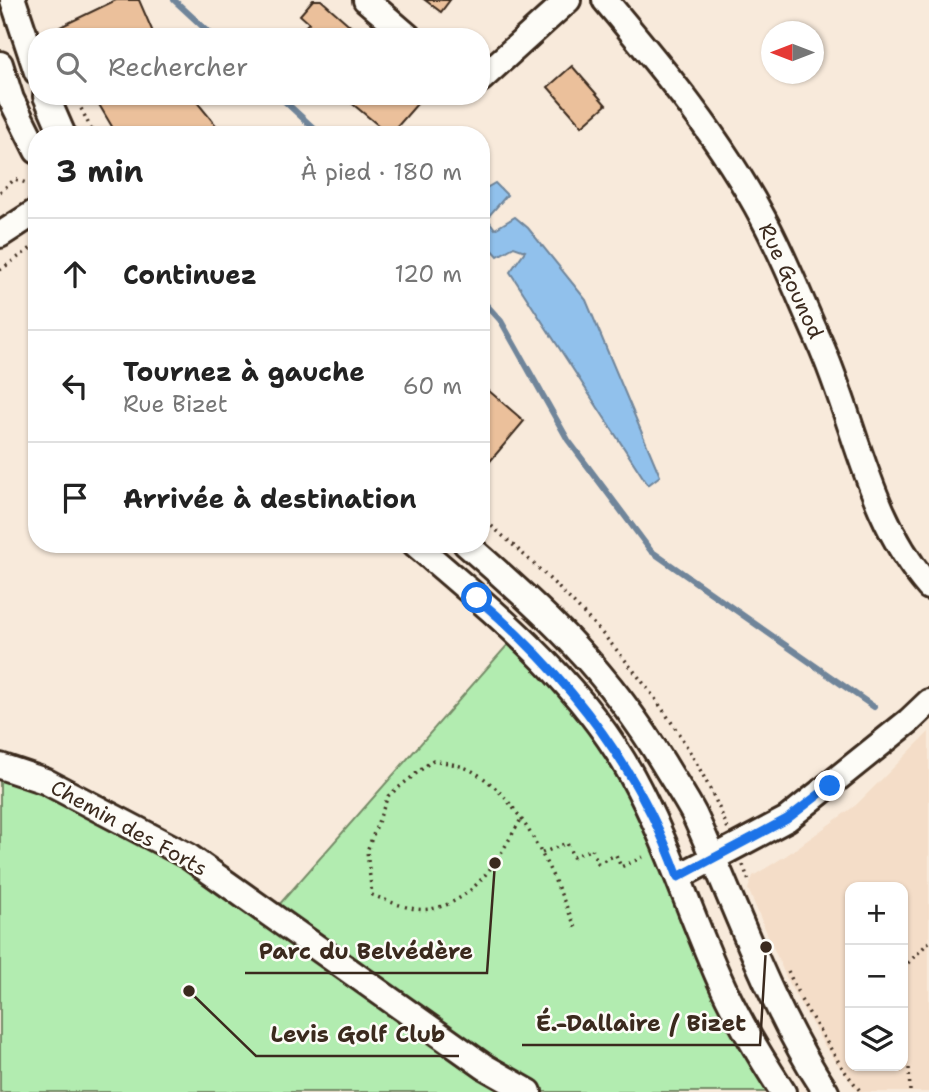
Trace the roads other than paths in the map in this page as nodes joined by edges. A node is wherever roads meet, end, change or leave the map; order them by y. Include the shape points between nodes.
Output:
1 (13, 0) edge
2 (366, 0) edge
3 (568, 0) edge
4 (606, 0) edge
5 (399, 28) edge
6 (28, 45) edge
7 (0, 65) edge
8 (490, 71) edge
9 (50, 105) edge
10 (59, 126) edge
11 (28, 133) edge
12 (28, 217) edge
13 (0, 235) edge
14 (425, 553) edge
15 (476, 553) edge
16 (929, 587) edge
17 (929, 702) edge
18 (0, 766) edge
19 (712, 859) junction
20 (678, 877) junction
21 (529, 1092) edge
22 (783, 1092) edge
23 (826, 1092) edge

1 - 6 street
2 - 5 street
3 - 8 street
4 - 16 street, Rue Gounod via 705,126 764,219 821,345 874,495 905,560
7 - 11 street
9 - 10 street
12 - 13 street
14 - 20 street via 528,642 611,742 667,845
15 - 19 street via 544,611 613,688 693,813
17 - 19 street via 787,819
18 - 21 street, Chemin des Forts via 45,781 188,856 485,1067
19 - 20 street
19 - 23 street via 764,982
20 - 22 street via 719,977

